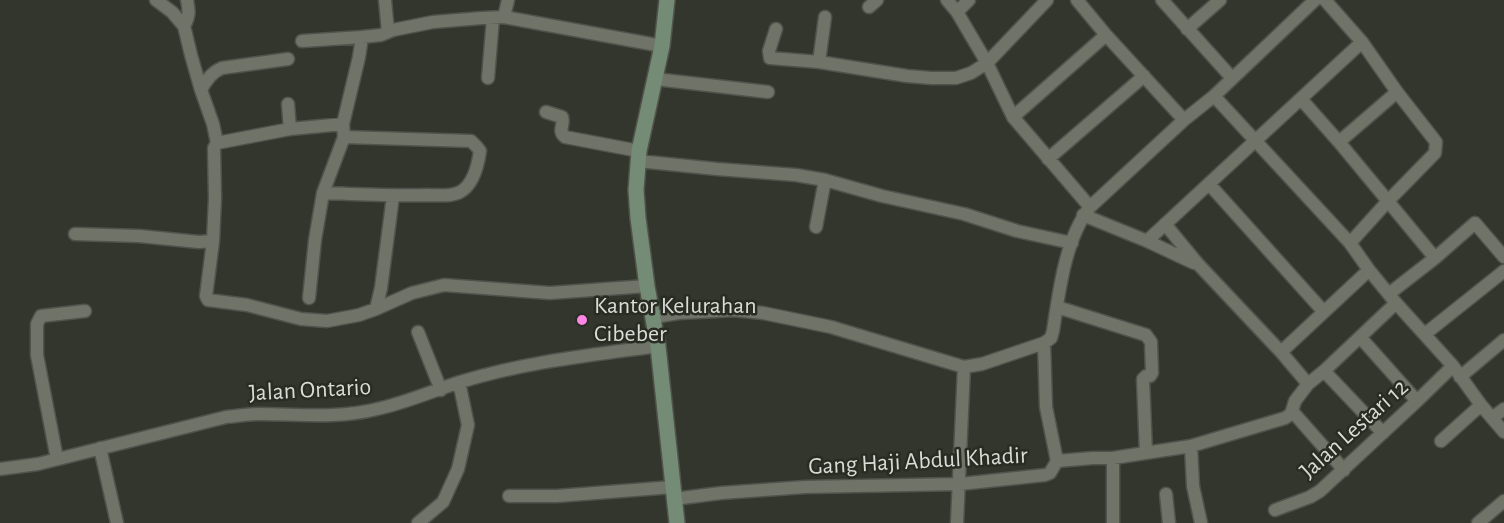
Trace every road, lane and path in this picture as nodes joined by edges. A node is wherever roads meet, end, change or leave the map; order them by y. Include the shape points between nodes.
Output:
1 (156, 0) edge
2 (187, 0) edge
3 (385, 0) edge
4 (508, 0) edge
5 (667, 0) edge
6 (946, 0) edge
7 (969, 0) edge
8 (1047, 0) edge
9 (1077, 0) edge
10 (1162, 0) edge
11 (1220, 0) edge
12 (1315, 0) edge
13 (1325, 0) edge
14 (957, 12) junction
15 (499, 17) junction
16 (825, 17) dead end
17 (184, 26) junction
18 (776, 29) dead end
19 (1187, 29) junction
20 (388, 32) junction
21 (1106, 35) junction
22 (362, 37) junction
23 (302, 41) dead end
24 (1362, 42) junction
25 (662, 46) junction
26 (288, 59) dead end
27 (819, 62) junction
28 (987, 63) junction
29 (1144, 76) junction
30 (488, 78) dead end
31 (1232, 78) junction
32 (655, 79) junction
33 (201, 90) junction
34 (768, 92) dead end
35 (1397, 92) junction
36 (1214, 96) junction
37 (1301, 99) junction
38 (288, 104) dead end
39 (546, 112) dead end
40 (1013, 117) junction
41 (1184, 120) junction
42 (290, 129) junction
43 (343, 131) junction
44 (1255, 141) junction
45 (1339, 142) junction
46 (217, 143) junction
47 (638, 156) junction
48 (1048, 159) junction
49 (825, 180) junction
50 (1209, 184) junction
51 (323, 193) junction
52 (393, 196) junction
53 (1388, 201) junction
54 (1086, 211) junction
55 (1165, 224) junction
56 (816, 227) dead end
57 (75, 234) dead end
58 (213, 241) junction
59 (1147, 241) junction
60 (1072, 243) junction
61 (1350, 243) junction
62 (1504, 257) edge
63 (1435, 258) junction
64 (1198, 264) junction
65 (1369, 270) junction
66 (1504, 270) edge
67 (647, 286) junction
68 (309, 298) dead end
69 (1393, 298) junction
70 (1057, 307) junction
71 (376, 309) junction
72 (85, 311) dead end
73 (1324, 312) junction
74 (654, 317) junction
75 (418, 332) dead end
76 (1425, 334) junction
77 (1360, 337) junction
78 (1504, 340) edge
79 (1044, 343) junction
80 (658, 346) junction
81 (1281, 352) junction
82 (1453, 366) junction
83 (964, 367) junction
84 (1324, 371) junction
85 (1460, 376) junction
86 (459, 382) junction
87 (1308, 384) junction
88 (441, 390) junction
89 (1417, 401) junction
90 (1481, 405) junction
91 (1504, 409) edge
92 (1292, 411) junction
93 (1492, 418) junction
94 (1504, 432) edge
95 (1383, 433) junction
96 (1441, 441) dead end
97 (1191, 446) junction
98 (100, 448) junction
99 (1146, 453) junction
100 (1113, 458) junction
101 (57, 459) junction
102 (1057, 461) junction
103 (0, 469) edge
104 (1344, 470) junction
105 (960, 484) junction
106 (674, 493) junction
107 (1166, 494) dead end
108 (509, 496) dead end
109 (1504, 501) edge
110 (1275, 510) dead end
111 (117, 523) edge
112 (418, 523) edge
113 (677, 523) edge
114 (957, 523) edge
115 (1113, 523) edge
116 (1169, 523) edge
117 (1201, 523) edge
118 (1478, 523) edge

1 - 17 street
2 - 17 street via 189,11
3 - 20 street
4 - 15 street
5 - 25 main road
6 - 14 street
7 - 14 street
8 - 28 street
9 - 21 street
10 - 19 street
11 - 19 street
12 - 31 street
13 - 24 street
14 - 28 street
15 - 20 street via 416,25
15 - 25 street
15 - 30 street
16 - 27 street
17 - 33 street
18 - 27 street via 770,58
19 - 31 street
20 - 22 street
21 - 29 street
21 - 40 street
22 - 23 street
22 - 43 street
24 - 35 street
24 - 37 street
25 - 32 main road
26 - 33 street via 222,68
27 - 28 street via 931,78 956,78
28 - 40 street
29 - 41 street
29 - 48 street
31 - 36 street
32 - 34 street
32 - 47 main road
33 - 46 street
35 - 45 street
35 - 53 street via 1434,138 1436,147 1435,153
36 - 41 street
36 - 44 street
37 - 44 street
37 - 45 street
38 - 42 street
39 - 47 street via 562,117 561,131 565,137
40 - 48 street
41 - 54 street
42 - 43 street
42 - 46 street
43 - 51 street
43 - 52 street via 471,141 480,151 470,182 461,192
44 - 50 street
44 - 61 street
45 - 53 street
46 - 58 street
47 - 49 street
47 - 67 main road via 636,190
48 - 54 street
49 - 56 street
49 - 60 street
50 - 55 street
50 - 73 street
51 - 52 street
51 - 68 street
52 - 71 street
53 - 61 street
53 - 63 street
54 - 59 street
54 - 60 street
55 - 59 street
55 - 64 street
57 - 58 street
58 - 71 street via 208,300 327,321
59 - 64 street
60 - 70 street
61 - 65 street
62 - 63 street via 1475,223
63 - 69 street
64 - 81 street
65 - 69 street
65 - 73 street
66 - 76 street
67 - 71 street via 550,293 444,285 412,293
67 - 74 main road
69 - 76 street
69 - 77 street
70 - 79 street via 1053,331
70 - 99 street via 1149,338 1152,373 1143,379
72 - 101 street via 41,316 37,324 37,355
73 - 81 street
74 - 80 main road
74 - 83 street via 734,310 763,313 831,327
75 - 88 street
76 - 82 street
77 - 84 street
77 - 89 street
78 - 85 street
79 - 83 street
79 - 102 street via 1046,407
80 - 86 street, Jalan Ontario via 538,363
80 - 106 main road
81 - 87 street
82 - 85 street
82 - 89 street, Jalan Lestari 12
83 - 105 street
84 - 87 street
84 - 95 street
85 - 90 street
86 - 88 street, Jalan Ontario
86 - 112 street via 468,425 458,469 443,502
87 - 92 street via 1294,400
88 - 98 street, Jalan Ontario via 377,410 346,414 226,417
89 - 95 street, Jalan Lestari 12
90 - 93 street
90 - 96 street
91 - 93 street
92 - 97 street, Gang Haji Abdul Khadir via 1285,418
92 - 104 street
93 - 94 street
95 - 104 street, Jalan Lestari 12
97 - 99 street, Gang Haji Abdul Khadir
97 - 117 street via 1193,486
98 - 101 street, Jalan Ontario
98 - 111 street
99 - 100 street, Gang Haji Abdul Khadir
100 - 102 street, Gang Haji Abdul Khadir
100 - 115 street
101 - 103 street, Jalan Ontario
102 - 105 street, Gang Haji Abdul Khadir via 1045,475
104 - 110 street, Jalan Lestari 12 via 1311,497
105 - 106 street, Gang Haji Abdul Khadir
105 - 114 street
106 - 108 street, Gang Haji Abdul Khadir
106 - 113 main road
107 - 116 street
109 - 118 street

